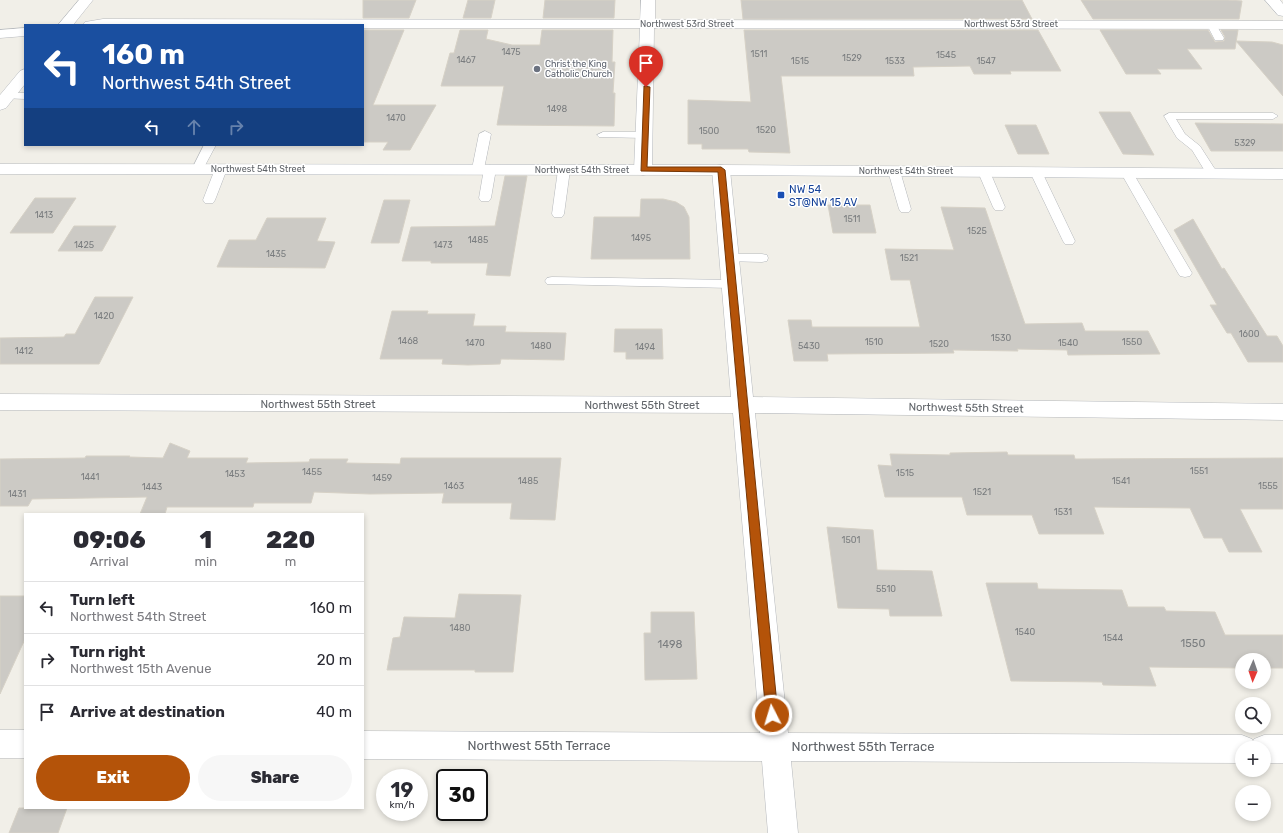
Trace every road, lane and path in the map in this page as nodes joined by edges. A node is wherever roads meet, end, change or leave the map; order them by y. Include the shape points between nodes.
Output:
1 (86, 0) edge
2 (648, 0) edge
3 (1272, 0) edge
4 (1283, 12) edge
5 (66, 24) edge
6 (96, 24) edge
7 (648, 24) junction
8 (1212, 25) junction
9 (1283, 25) edge
10 (24, 32) edge
11 (0, 34) edge
12 (1219, 38) dead end
13 (24, 75) edge
14 (24, 96) edge
15 (2, 101) edge
16 (1273, 116) dead end
17 (484, 134) dead end
18 (603, 135) dead end
19 (645, 135) junction
20 (210, 146) edge
21 (0, 169) edge
22 (198, 169) junction
23 (220, 169) junction
24 (484, 169) junction
25 (564, 170) junction
26 (644, 170) junction
27 (721, 170) junction
28 (894, 171) junction
29 (984, 172) junction
30 (1036, 172) junction
31 (1127, 173) junction
32 (1212, 174) junction
33 (1283, 174) edge
34 (485, 198) dead end
35 (209, 200) dead end
36 (999, 206) dead end
37 (905, 209) dead end
38 (558, 214) dead end
39 (1069, 242) dead end
40 (730, 258) junction
41 (762, 258) dead end
42 (1185, 273) dead end
43 (552, 281) dead end
44 (732, 284) junction
45 (0, 402) edge
46 (743, 405) junction
47 (1283, 412) edge
48 (0, 744) edge
49 (24, 744) edge
50 (364, 745) edge
51 (775, 746) junction
52 (1235, 749) edge
53 (1271, 749) edge
54 (1283, 749) edge
55 (783, 833) edge

1 - 5 street
2 - 7 street
3 - 4 street
6 - 7 street, Northwest 53rd Street
7 - 8 street, Northwest 53rd Street
7 - 19 street
8 - 9 street, Northwest 53rd Street
8 - 12 lane
10 - 11 street
13 - 15 street
14 - 15 lane
16 - 32 lane via 1169,116 1181,136 1196,148
17 - 24 lane
18 - 19 lane
19 - 26 street
20 - 22 lane
21 - 22 street, Northwest 54th Street
22 - 23 street, Northwest 54th Street
23 - 24 street, Northwest 54th Street
23 - 35 lane
24 - 25 street, Northwest 54th Street
24 - 34 lane
25 - 26 street, Northwest 54th Street
25 - 38 lane
26 - 27 street, Northwest 54th Street
27 - 28 street, Northwest 54th Street
27 - 40 street
28 - 29 street, Northwest 54th Street
28 - 37 lane
29 - 30 street, Northwest 54th Street
29 - 36 lane
30 - 31 street, Northwest 54th Street
30 - 39 lane
31 - 32 street, Northwest 54th Street
31 - 42 lane
32 - 33 street, Northwest 54th Street
40 - 41 lane
40 - 44 street
43 - 44 lane
44 - 46 street
45 - 46 street, Northwest 55th Street
46 - 47 street, Northwest 55th Street
46 - 51 street
48 - 49 street
50 - 51 street, Northwest 55th Terrace
51 - 52 street, Northwest 55th Terrace
51 - 55 street
53 - 54 street

